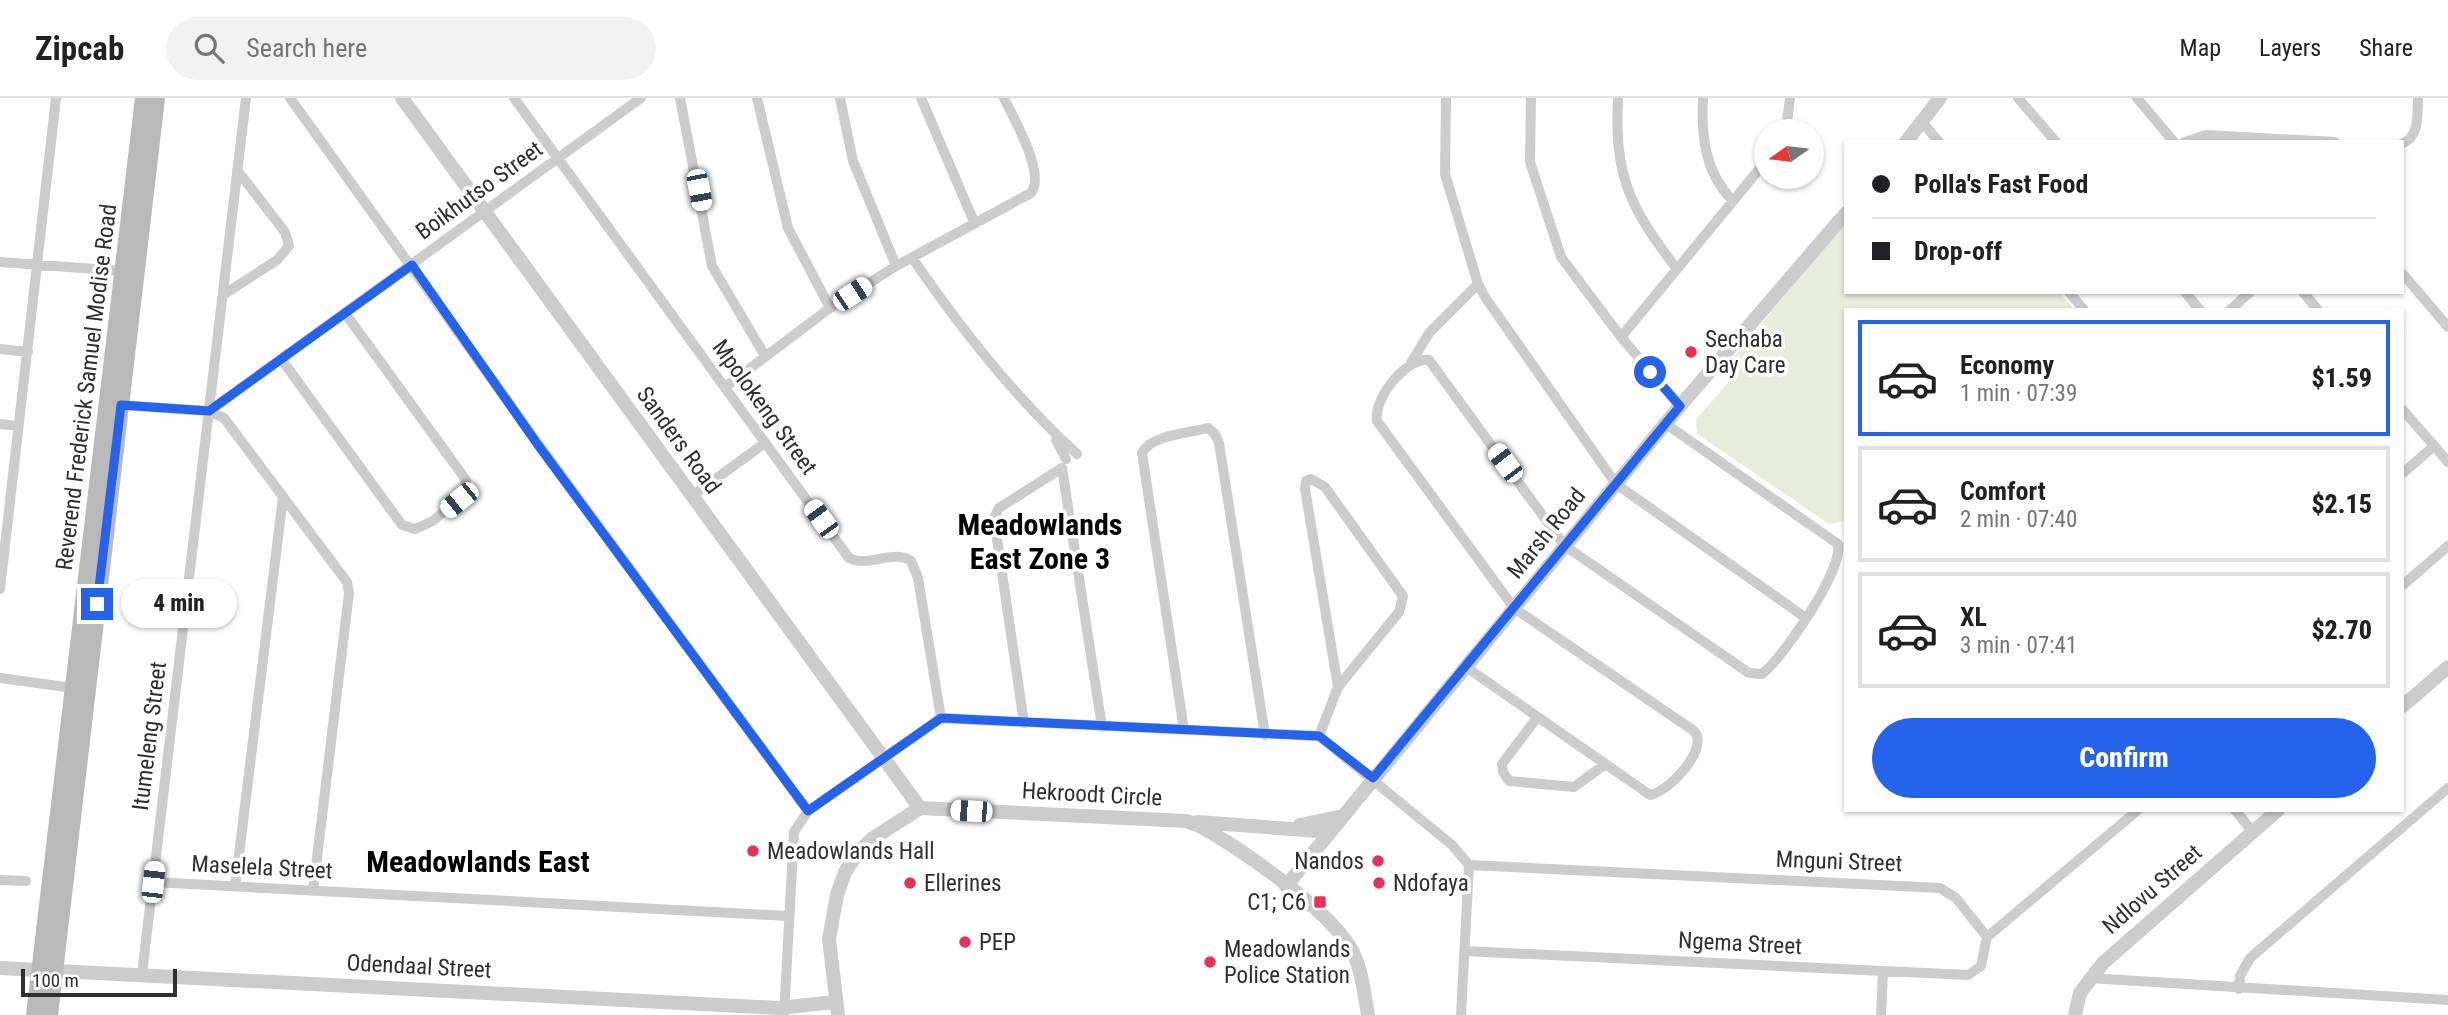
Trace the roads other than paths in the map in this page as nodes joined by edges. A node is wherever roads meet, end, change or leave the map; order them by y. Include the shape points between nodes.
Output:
1 (57, 98) edge
2 (143, 98) edge
3 (157, 98) edge
4 (246, 98) edge
5 (290, 98) edge
6 (402, 98) edge
7 (514, 98) edge
8 (641, 98) edge
9 (680, 98) edge
10 (757, 98) edge
11 (840, 98) edge
12 (921, 98) edge
13 (1004, 98) edge
14 (1446, 98) edge
15 (1531, 98) edge
16 (1618, 98) edge
17 (1703, 98) edge
18 (1790, 98) edge
19 (1940, 98) edge
20 (2018, 98) edge
21 (2137, 98) edge
22 (2418, 98) edge
23 (1787, 119) edge
24 (1922, 122) junction
25 (1908, 140) edge
26 (1937, 140) edge
27 (2054, 140) edge
28 (2172, 140) edge
29 (2191, 140) edge
30 (2298, 140) edge
31 (2404, 142) edge
32 (558, 158) junction
33 (237, 170) junction
34 (1754, 175) edge
35 (1732, 200) junction
36 (485, 213) junction
37 (1844, 215) edge
38 (975, 224) junction
39 (913, 259) junction
40 (0, 262) edge
41 (39, 265) junction
42 (412, 265) junction
43 (896, 266) junction
44 (1676, 268) junction
45 (122, 271) junction
46 (2404, 275) edge
47 (1478, 284) junction
48 (2070, 294) edge
49 (2187, 294) edge
50 (2248, 294) edge
51 (2305, 294) edge
52 (223, 295) junction
53 (830, 308) junction
54 (2082, 308) edge
55 (2198, 308) edge
56 (2232, 308) edge
57 (2316, 308) edge
58 (345, 313) junction
59 (2448, 327) edge
60 (1621, 337) junction
61 (0, 349) edge
62 (28, 352) junction
63 (765, 356) junction
64 (282, 360) junction
65 (1410, 366) junction
66 (724, 387) junction
67 (121, 405) junction
68 (1680, 406) junction
69 (209, 411) junction
70 (2404, 411) edge
71 (0, 424) edge
72 (1666, 424) junction
73 (18, 426) junction
74 (765, 443) junction
75 (2434, 446) junction
76 (1068, 460) junction
77 (2448, 462) edge
78 (2404, 472) edge
79 (1616, 484) junction
80 (692, 496) junction
81 (283, 497) junction
82 (5, 500) edge
83 (1565, 546) junction
84 (2448, 546) edge
85 (2404, 584) edge
86 (0, 589) edge
87 (1514, 608) junction
88 (1806, 618) junction
89 (1466, 667) junction
90 (2448, 667) edge
91 (0, 678) edge
92 (1338, 687) junction
93 (73, 688) junction
94 (2404, 705) edge
95 (941, 718) junction
96 (1536, 719) junction
97 (1024, 723) junction
98 (1102, 727) junction
99 (1184, 730) junction
100 (1265, 735) junction
101 (1319, 736) junction
102 (884, 760) junction
103 (1604, 765) junction
104 (1373, 778) junction
105 (2448, 788) edge
106 (920, 808) junction
107 (808, 811) junction
108 (2136, 812) edge
109 (2237, 812) edge
110 (2276, 812) edge
111 (1343, 816) junction
112 (1186, 821) junction
113 (1281, 828) junction
114 (2253, 832) junction
115 (1326, 837) junction
116 (1469, 865) junction
117 (0, 880) edge
118 (26, 881) dead end
119 (153, 882) junction
120 (1286, 886) junction
121 (235, 887) junction
122 (313, 891) junction
123 (788, 916) junction
124 (1987, 937) junction
125 (1465, 951) junction
126 (0, 968) edge
127 (47, 971) junction
128 (1883, 972) junction
129 (142, 974) junction
130 (2089, 978) junction
131 (2239, 989) junction
132 (2448, 1000) edge
133 (836, 1008) edge
134 (785, 1012) edge
135 (34, 1015) edge
136 (50, 1015) edge
137 (1368, 1015) edge
138 (1461, 1015) edge
139 (1881, 1015) edge
140 (2075, 1015) edge

1 - 41 street
2 - 45 main road, Reverend Frederick Samuel Modise Road
3 - 67 main road, Reverend Frederick Samuel Modise Road
4 - 33 street, Itumeleng Street
5 - 42 street
6 - 36 street, Sanders Road
7 - 32 street, Mpolokeng Street
8 - 32 street, Boikhutso Street
9 - 63 street via 712,266
10 - 53 street via 788,229
11 - 43 street via 856,169
12 - 38 street
13 - 38 street via 1036,171 1037,184 1031,193
14 - 47 street via 1445,174
15 - 60 street via 1530,162 1558,250
16 - 44 street via 1619,154 1632,201 1644,226
17 - 35 street via 1709,163 1720,188
18 - 23 street
19 - 24 street
20 - 27 street
21 - 28 street
22 - 31 street via 2415,130
24 - 25 street
24 - 26 street
29 - 30 street via 2206,135
32 - 36 street, Boikhutso Street
32 - 66 street, Mpolokeng Street
33 - 52 street, Itumeleng Street
33 - 52 street via 285,232 289,246 277,260
34 - 35 street
35 - 44 street
36 - 42 street, Boikhutso Street
36 - 80 street, Sanders Road
37 - 68 street, Marsh Road
38 - 39 street
39 - 43 street
39 - 76 street via 993,365 1052,431
40 - 41 street
41 - 45 street
41 - 62 street
42 - 58 street, Boikhutso Street
42 - 107 street via 538,445
43 - 53 street
44 - 60 street
45 - 93 main road, Reverend Frederick Samuel Modise Road
46 - 59 street
47 - 65 street via 1429,332
47 - 79 street
48 - 54 street
49 - 55 street
50 - 56 street
51 - 57 street
52 - 69 street, Itumeleng Street
53 - 63 street
58 - 64 street, Boikhutso Street
58 - 64 street via 466,480 464,494 433,521 415,529 402,525
60 - 68 street
61 - 62 street
62 - 73 street
63 - 66 street
64 - 69 street, Boikhutso Street
65 - 83 street via 1429,360
65 - 87 street via 1384,395 1377,419
66 - 74 street, Mpolokeng Street
67 - 69 street
67 - 127 main road, Reverend Frederick Samuel Modise Road
68 - 72 street, Marsh Road
69 - 81 street via 229,421
69 - 119 street, Itumeleng Street
70 - 75 street
71 - 73 street
72 - 79 street, Marsh Road
72 - 88 street via 1835,541 1838,559
73 - 82 street
74 - 80 street
74 - 95 street, Mpolokeng Street via 849,558 865,562 901,557 911,561 918,578
75 - 77 street
75 - 78 street
76 - 97 street via 995,514
76 - 98 street
79 - 83 street, Marsh Road
79 - 88 street
80 - 102 street, Sanders Road
81 - 121 street
81 - 122 street via 345,579 349,593
82 - 86 street
83 - 87 street, Marsh Road
83 - 88 street via 1752,674 1767,670
84 - 85 street
87 - 89 street, Marsh Road
87 - 103 street via 1694,731 1699,739 1697,751 1676,779 1656,794 1645,793
89 - 96 street
89 - 104 street, Marsh Road
90 - 94 street
91 - 93 street
92 - 92 street via 1399,612 1403,596 1315,479 1306,481
92 - 101 street
93 - 127 main road, Reverend Frederick Samuel Modise Road
95 - 97 street
95 - 102 street
96 - 103 street
96 - 103 street via 1502,764 1509,781 1574,787
97 - 98 street
98 - 99 street
99 - 100 street
99 - 100 street via 1142,453 1145,447 1208,428 1215,434
100 - 101 street
101 - 104 street
102 - 106 street, Sanders Road
102 - 107 street
104 - 111 street, Marsh Road
104 - 116 street
105 - 131 street via 2250,958
106 - 112 street, Hekroodt Circle
106 - 133 street via 872,839 845,872 836,895 830,939
107 - 123 street via 794,832
108 - 124 street
109 - 114 street
110 - 114 street, Ndlovu Street
111 - 113 street
111 - 115 street, Marsh Road
112 - 113 street
112 - 120 street, Hekroodt Circle via 1215,834
113 - 115 street via 1318,831
114 - 130 street, Ndlovu Street
115 - 120 street, Marsh Road
116 - 124 street, Mnguni Street via 1940,888 1956,898
116 - 125 street
117 - 118 street
119 - 121 street, Maselela Street
119 - 129 street, Itumeleng Street
120 - 137 street, Hekroodt Circle via 1349,945
121 - 122 street, Maselela Street
122 - 123 street, Maselela Street
123 - 134 street
124 - 128 street, Ngema Street via 1983,960 1973,973
125 - 128 street, Ngema Street
125 - 138 street
126 - 127 street, Odendaal Street
127 - 129 street, Odendaal Street
127 - 135 main road, Reverend Frederick Samuel Modise Road
127 - 136 main road, Reverend Frederick Samuel Modise Road
128 - 139 street
129 - 134 street, Odendaal Street
130 - 131 street
130 - 140 street, Ndlovu Street
131 - 132 street
133 - 134 street, Odendaal Street

